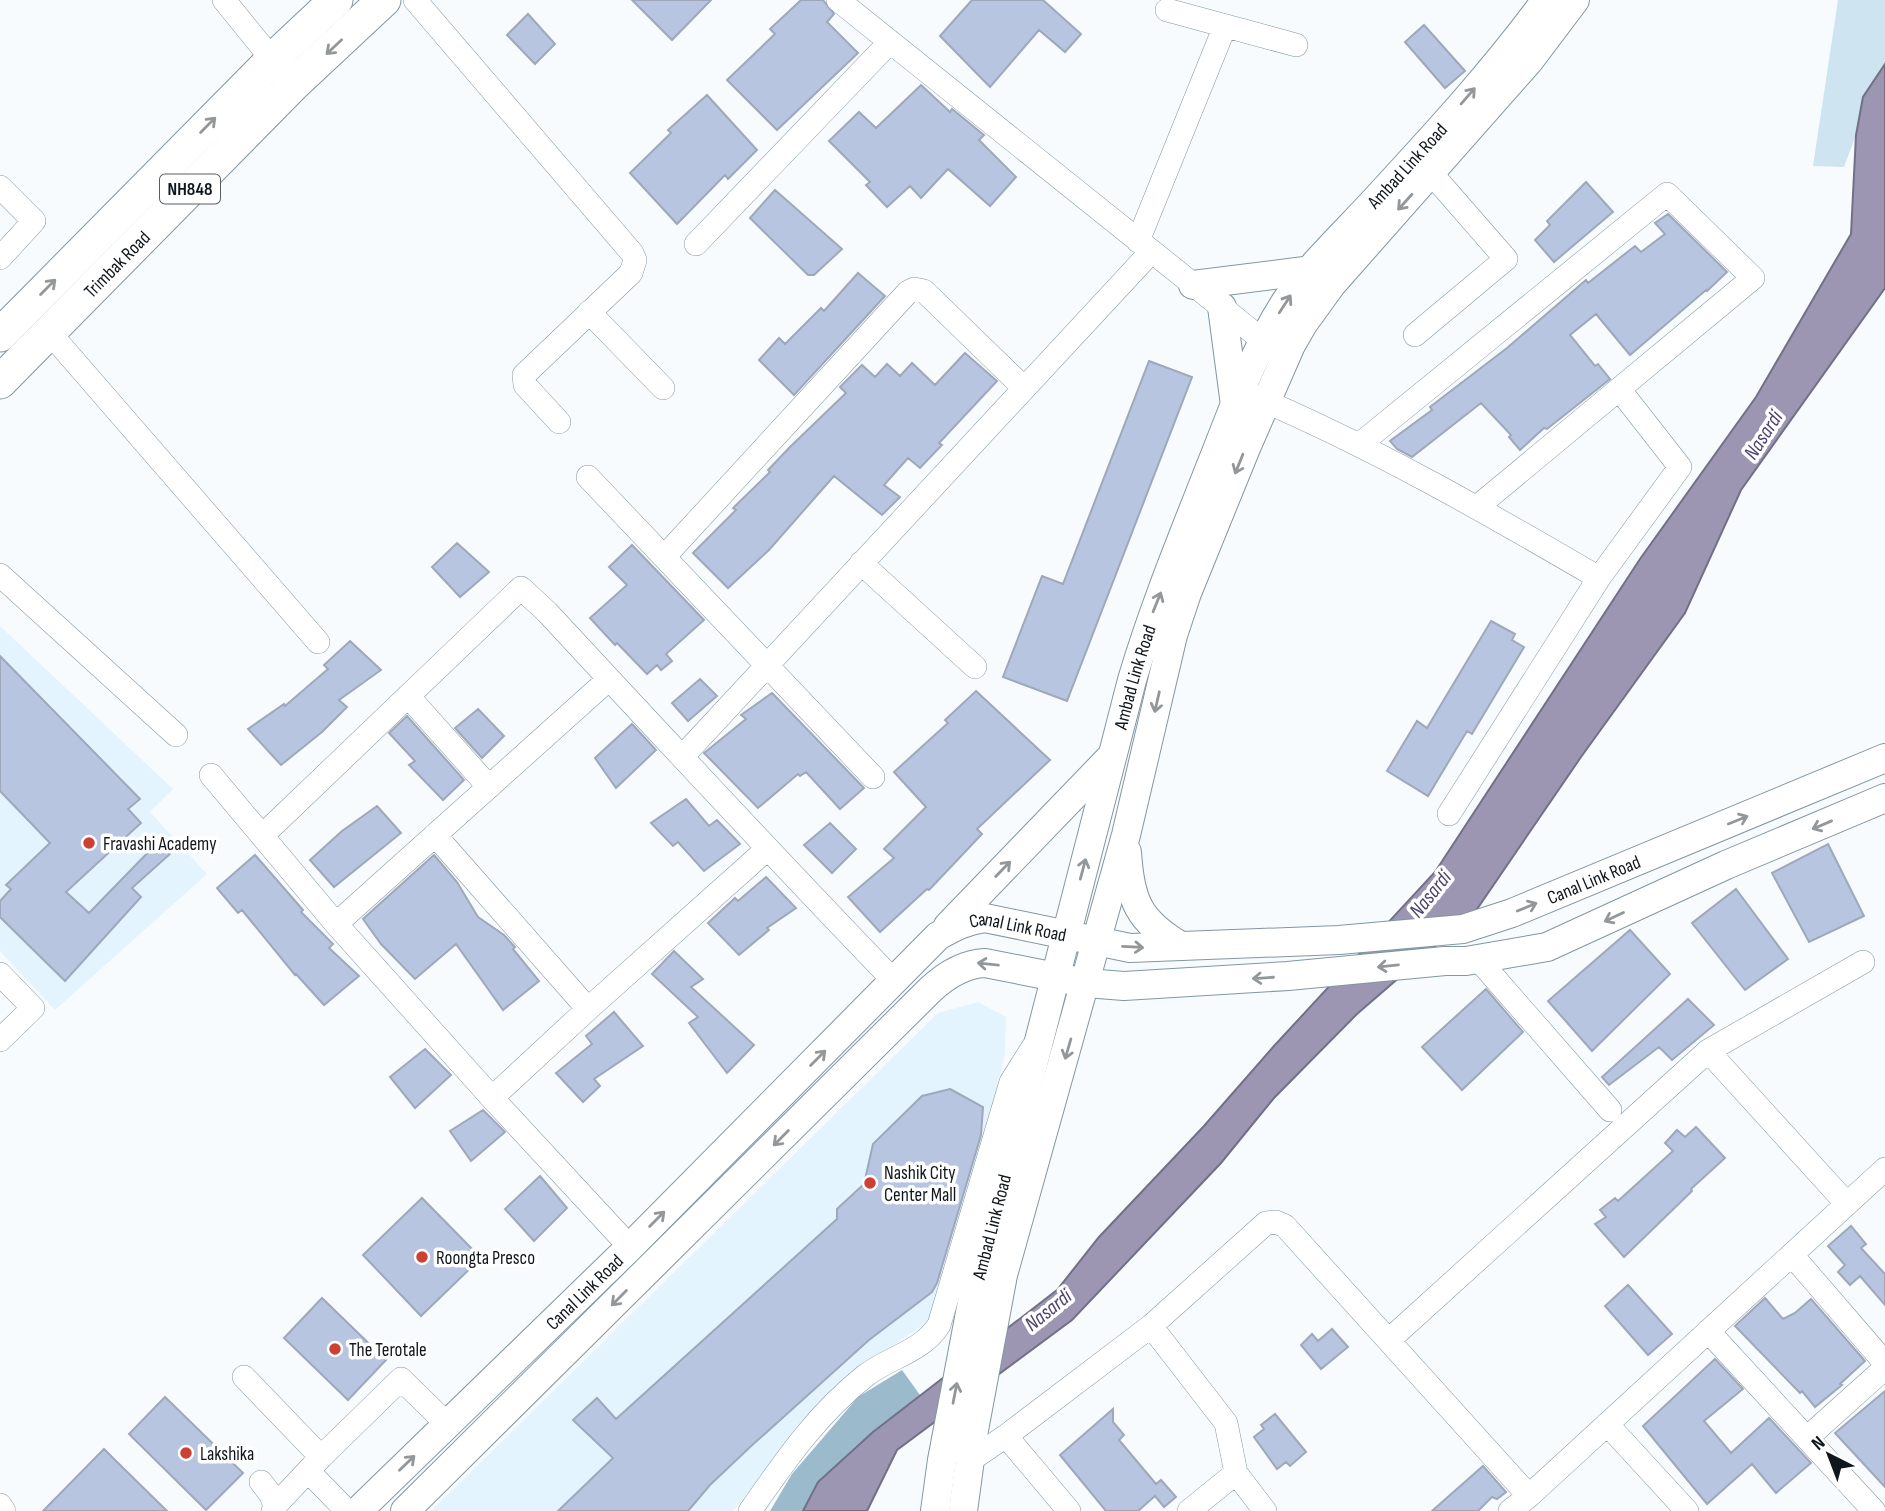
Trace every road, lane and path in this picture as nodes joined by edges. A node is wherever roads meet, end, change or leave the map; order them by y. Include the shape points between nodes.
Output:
1 (224, 0) edge
2 (336, 0) edge
3 (384, 0) edge
4 (415, 0) edge
5 (838, 0) edge
6 (1546, 0) edge
7 (1575, 0) edge
8 (1195, 9) edge
9 (1167, 10) dead end
10 (1226, 26) junction
11 (890, 42) junction
12 (1296, 45) dead end
13 (272, 60) junction
14 (294, 84) junction
15 (1432, 173) junction
16 (0, 187) edge
17 (696, 244) dead end
18 (1144, 246) junction
19 (0, 258) edge
20 (1312, 270) junction
21 (1193, 285) junction
22 (1222, 307) junction
23 (589, 313) junction
24 (49, 332) junction
25 (0, 335) edge
26 (1415, 335) dead end
27 (1263, 340) junction
28 (1285, 358) junction
29 (0, 383) edge
30 (663, 388) dead end
31 (1024, 388) junction
32 (1619, 389) junction
33 (1238, 398) junction
34 (1266, 402) junction
35 (559, 422) dead end
36 (1360, 444) junction
37 (588, 477) dead end
38 (1477, 507) junction
39 (664, 557) junction
40 (861, 564) junction
41 (0, 575) edge
42 (1599, 578) junction
43 (318, 642) dead end
44 (767, 666) junction
45 (975, 667) dead end
46 (609, 679) junction
47 (408, 696) junction
48 (176, 735) dead end
49 (682, 757) junction
50 (1112, 757) junction
51 (1885, 758) edge
52 (211, 775) dead end
53 (873, 777) dead end
54 (489, 787) junction
55 (1885, 799) edge
56 (1449, 814) dead end
57 (263, 835) junction
58 (435, 835) junction
59 (1126, 835) junction
60 (766, 850) junction
61 (336, 924) junction
62 (1066, 934) junction
63 (938, 936) junction
64 (1098, 941) junction
65 (1181, 946) junction
66 (1478, 959) junction
67 (1863, 962) dead end
68 (0, 974) edge
69 (1055, 977) junction
70 (895, 982) junction
71 (1086, 983) junction
72 (588, 1009) junction
73 (0, 1040) edge
74 (1708, 1051) junction
75 (492, 1098) junction
76 (1012, 1110) junction
77 (1610, 1110) dead end
78 (1885, 1169) edge
79 (1847, 1204) junction
80 (630, 1247) junction
81 (1792, 1255) junction
82 (1152, 1326) junction
83 (1708, 1331) junction
84 (1389, 1340) junction
85 (1885, 1365) edge
86 (244, 1377) dead end
87 (447, 1424) junction
88 (1607, 1424) junction
89 (1006, 1436) junction
90 (1807, 1438) junction
91 (955, 1460) junction
92 (315, 1464) junction
93 (1236, 1473) junction
94 (261, 1482) dead end
95 (1528, 1496) junction
96 (0, 1505) edge
97 (274, 1509) edge
98 (4, 1511) edge
99 (347, 1511) edge
100 (358, 1511) edge
101 (405, 1511) edge
102 (750, 1511) edge
103 (935, 1511) edge
104 (963, 1511) edge
105 (1069, 1511) edge
106 (1189, 1511) edge
107 (1265, 1511) edge
108 (1510, 1511) edge
109 (1687, 1511) edge
110 (1874, 1511) edge

1 - 13 street
2 - 13 highway, Trimbak Road
3 -> 14 highway, Trimbak Road / NH848
4 - 23 street via 632,253 631,273
5 - 11 street
20 -> 6 main road, Ambad Link Road via 1430,141
7 - 15 main road, Ambad Link Road
8 - 9 street
8 - 10 street
10 - 12 street
10 - 18 street
11 - 17 street
11 - 18 street
13 - 14 street
25 -> 13 highway, Trimbak Road
14 - 24 highway, Trimbak Road / NH848
15 - 26 street via 1506,259
15 -> 28 main road, Ambad Link Road via 1332,284
16 - 19 street via 34,221
18 - 21 street
18 - 31 street
20 - 21 main road
27 -> 20 main road, Ambad Link Road
21 - 22 street
22 - 27 street
22 - 33 main road
23 - 30 street
23 - 35 street via 524,375 525,385
24 - 29 highway, Trimbak Road / NH848
24 - 43 street
27 - 28 street
27 - 33 main road, Ambad Link Road
28 - 34 main road, Ambad Link Road
31 - 39 street via 924,291 914,289
31 - 40 street
32 - 36 street via 1753,278 1667,194
32 - 38 street
32 - 42 street via 1680,467
33 - 34 street
50 -> 33 main road, Ambad Link Road via 1152,613
34 - 36 street
34 -> 59 main road, Ambad Link Road via 1173,635
36 - 38 street
37 - 39 street
38 - 42 street
39 - 44 street
40 - 44 street
40 - 45 street
41 - 48 street
42 - 56 street
44 - 49 street
44 - 53 street
46 - 47 street via 521,588
46 - 49 street
46 - 54 street
47 - 54 street
47 - 57 street
49 - 60 street
62 -> 50 main road, Ambad Link Road
63 -> 50 main road
65 -> 51 main road, Canal Link Road via 1339,940 1463,929 1512,913
52 - 57 street
54 - 58 street
55 -> 66 main road, Canal Link Road via 1547,947
57 - 61 street
58 - 61 street
58 - 72 street
59 - 64 main road, Ambad Link Road
59 - 65 main road via 1135,901 1149,925
60 - 70 street
60 - 72 street
61 - 75 street
62 - 63 main road, Canal Link Road via 985,918
62 - 64 main road, Canal Link Road
62 - 69 main road, Ambad Link Road
63 - 70 main road, Canal Link Road
64 -> 65 main road, Canal Link Road via 1130,948
64 - 71 main road, Ambad Link Road
66 -> 71 main road, Canal Link Road via 1151,985
66 - 77 street
67 - 74 street
68 - 73 street via 33,1008
69 - 71 main road, Canal Link Road
69 - 76 main road, Ambad Link Road via 1039,1039
69 -> 101 main road, Canal Link Road via 973,963 939,982
80 -> 70 main road, Canal Link Road
71 -> 91 main road, Ambad Link Road via 1003,1275 974,1430
72 - 75 street
74 - 79 street
74 - 84 street
75 - 80 street
91 -> 76 main road, Ambad Link Road via 973,1297
76 - 102 street via 935,1332 839,1399 798,1442
78 - 79 street
79 - 81 street
80 - 87 main road, Canal Link Road
81 - 83 street
81 - 85 street
82 - 84 street via 1266,1223 1276,1222 1285,1226
82 - 89 street
82 - 93 street via 1226,1423
83 - 88 street
83 - 90 street
84 - 95 street
85 - 90 street
86 - 92 street
87 - 92 street via 401,1379
100 -> 87 main road, Canal Link Road
88 - 95 street
88 - 109 street
89 - 91 street
89 - 105 street
90 - 110 street
91 - 103 main road
91 - 104 main road
92 - 97 street
92 - 99 street
93 - 106 street
93 - 107 street
94 - 97 street
95 - 108 street
96 - 98 street

